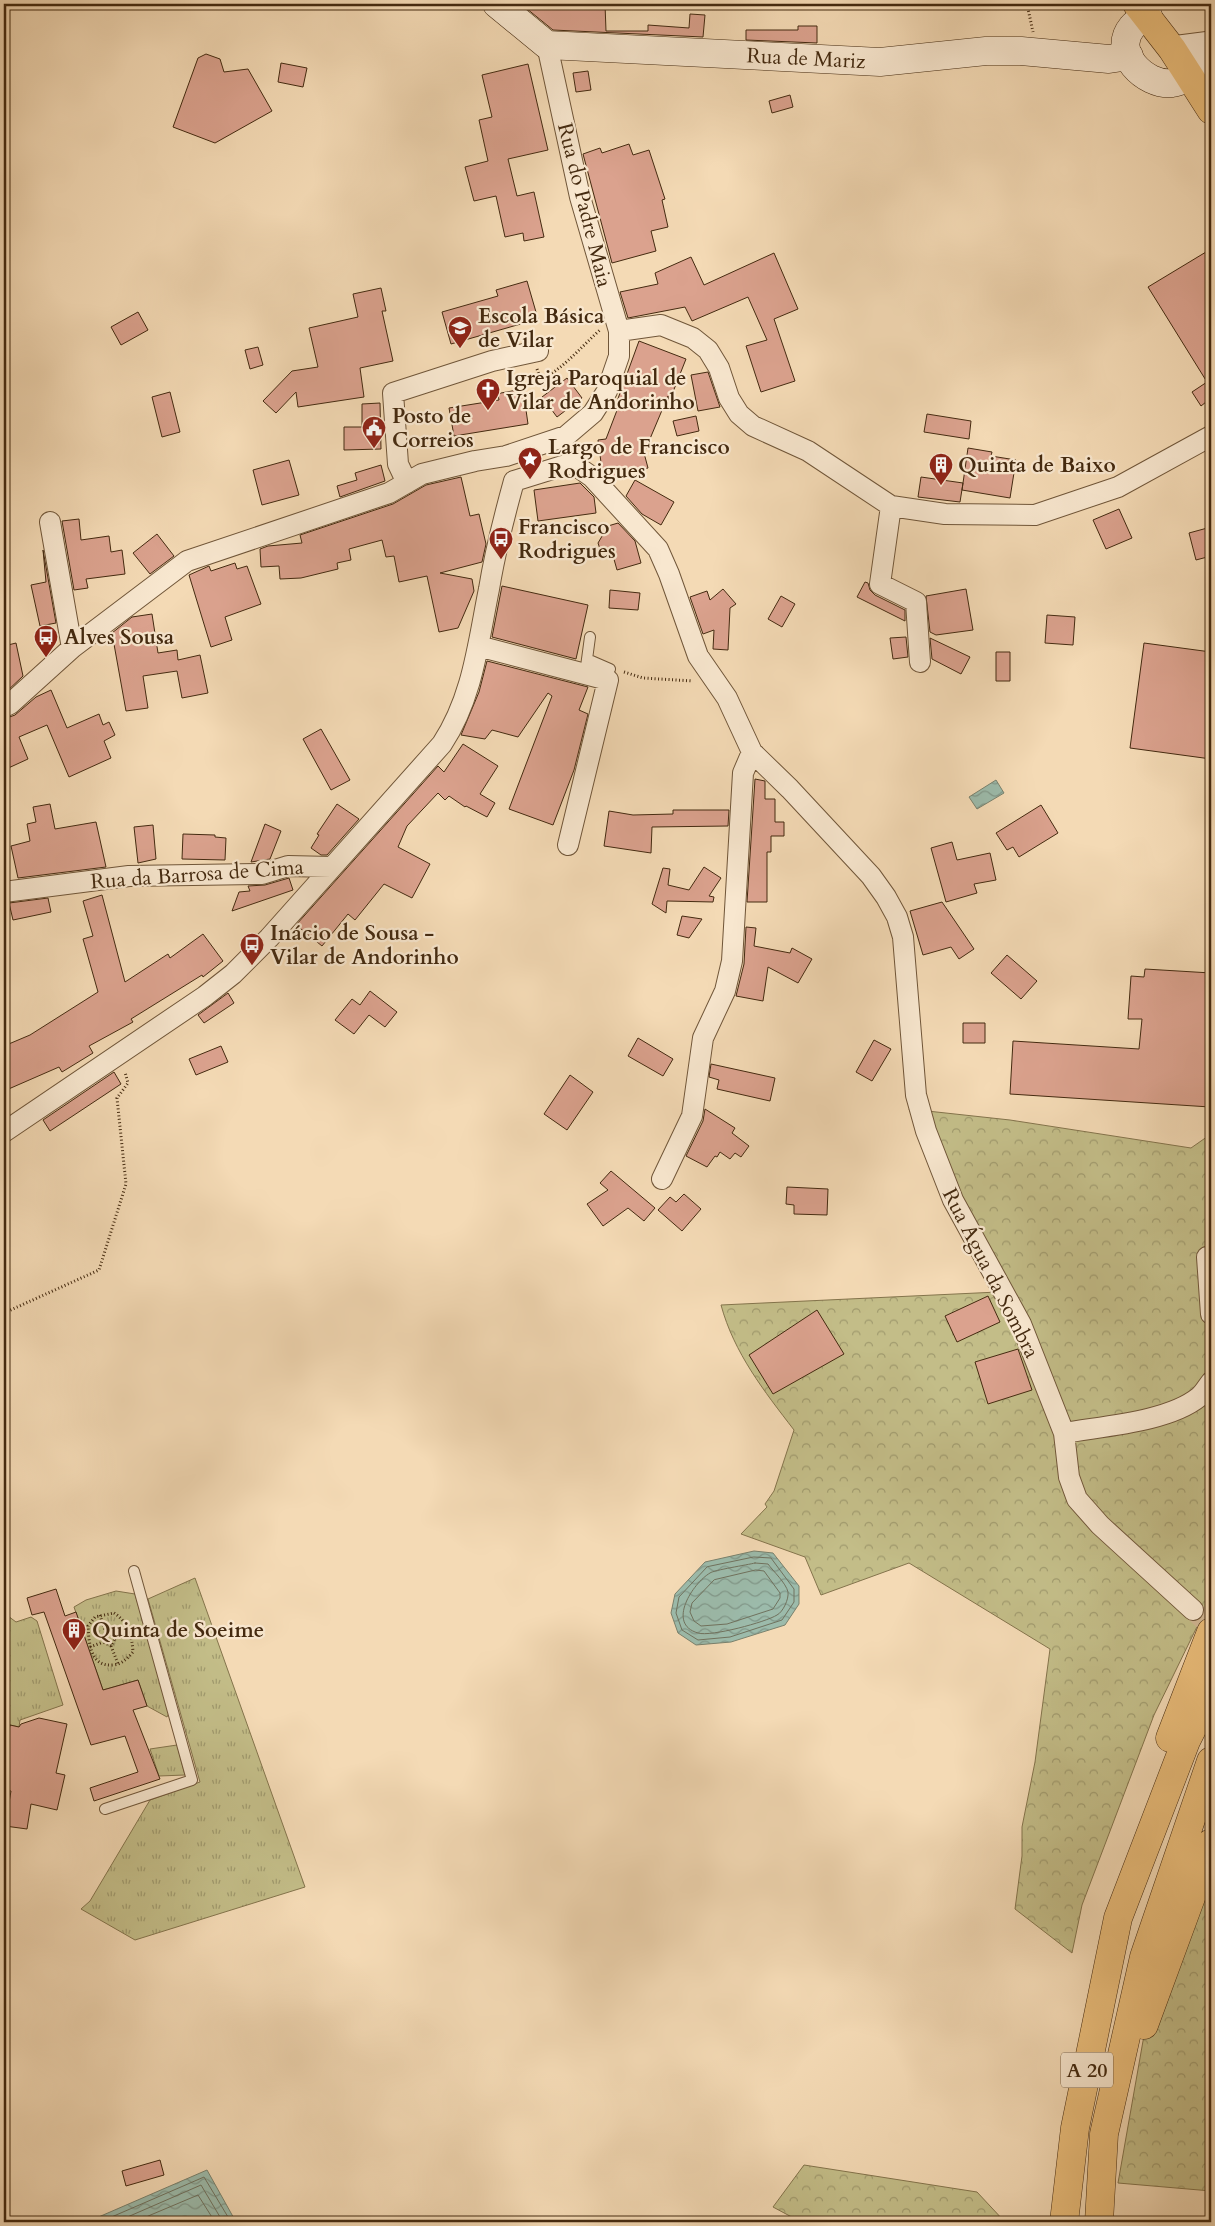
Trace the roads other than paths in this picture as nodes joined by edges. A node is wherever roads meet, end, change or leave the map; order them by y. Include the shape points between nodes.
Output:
1 (497, 4) edge
2 (1142, 10) edge
3 (1211, 44) edge
4 (547, 45) junction
5 (1172, 49) junction
6 (1129, 56) junction
7 (1201, 69) edge
8 (1211, 110) edge
9 (617, 323) junction
10 (535, 352) road end
11 (566, 436) junction
12 (1211, 436) edge
13 (506, 456) junction
14 (572, 462) junction
15 (514, 481) junction
16 (407, 483) junction
17 (891, 506) junction
18 (50, 522) dead end
19 (590, 637) dead end
20 (478, 646) junction
21 (72, 648) junction
22 (920, 662) dead end
23 (586, 667) junction
24 (610, 669) dead end
25 (4, 707) edge
26 (752, 752) junction
27 (568, 845) dead end
28 (331, 867) junction
29 (4, 892) edge
30 (4, 1132) edge
31 (662, 1179) dead end
32 (1207, 1257) dead end
33 (1211, 1314) edge
34 (1211, 1382) edge
35 (1064, 1432) junction
36 (134, 1571) dead end
37 (1193, 1610) tunnel mouth
38 (1211, 1632) edge
39 (1211, 1691) edge
40 (1211, 1761) edge
41 (105, 1810) dead end
42 (1211, 1843) edge
43 (1118, 1918) junction
44 (1123, 2050) junction
45 (1064, 2222) edge
46 (1099, 2222) edge

1 - 4 main road
2 - 5 main road
2 - 6 main road via 1126,40
3 - 5 street
4 - 6 main road, Rua de Mariz via 880,62 986,51 1109,59
4 - 9 street, Rua do Padre Maia via 580,197
5 - 7 main road
6 - 7 main road via 1138,71 1149,79 1171,83
7 - 8 main road
9 - 11 street, Rua do Padre Maia via 618,356 607,391 593,413
9 - 17 street via 661,326 693,338 708,350 719,368 729,398 739,414 753,426 808,451
10 - 16 street via 492,361 393,393 398,464
11 - 13 street
11 - 14 street
12 - 17 street via 1118,487 1036,515 945,514
13 - 15 street
13 - 16 street via 422,474
14 - 15 street
14 - 26 street via 592,477 658,549 698,656 727,698
15 - 20 street via 498,538
16 - 21 street via 389,493 187,561
17 - 22 street via 880,584 916,602
18 - 21 street
19 - 23 lane
20 - 23 street
20 - 28 street via 469,688 450,731 431,757
21 - 25 street
23 - 24 lane
23 - 27 street via 608,680
26 - 31 street via 743,773 732,961 725,991 703,1038 692,1116
26 - 35 street, Rua Água da Sombra via 870,876 896,917 906,960 916,1095 926,1131 961,1216 1021,1324
28 - 29 street, Rua da Barrosa de Cima via 288,866 262,874 129,876
28 - 30 street via 270,938 233,974
32 - 33 street
34 - 35 street via 1200,1396 1180,1409 1159,1416
35 - 37 street, Rua Água da Sombra via 1069,1477 1077,1499 1100,1525
36 - 41 lane via 192,1780
38 - 43 main road via 1120,1875
39 - 43 main road, A 20 via 1186,1741
40 - 44 main road, A 20 via 1144,1957
42 - 44 main road via 1144,2025
43 - 45 main road, A 20 via 1075,2128
44 - 46 main road, A 20 via 1104,2134

